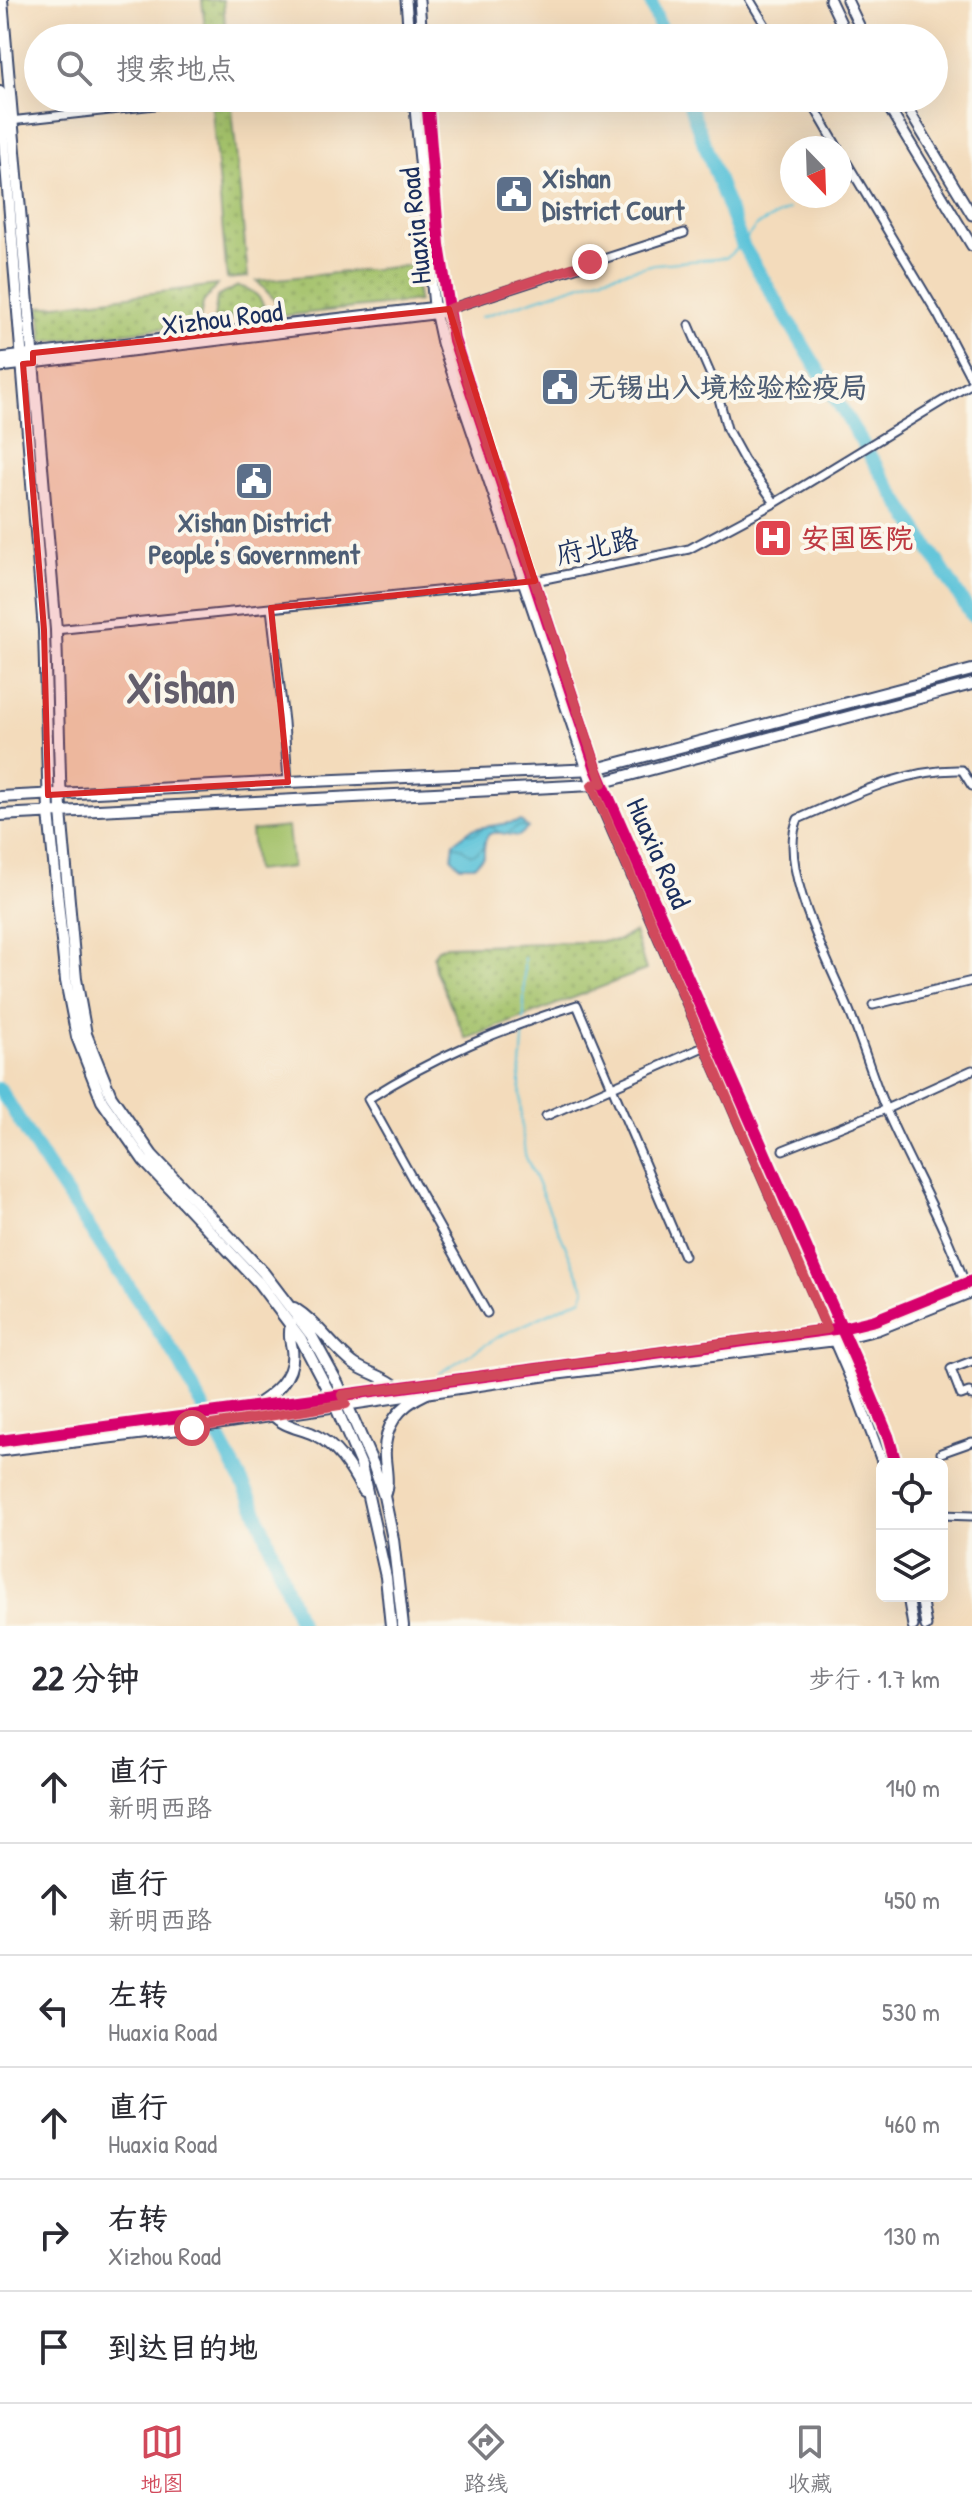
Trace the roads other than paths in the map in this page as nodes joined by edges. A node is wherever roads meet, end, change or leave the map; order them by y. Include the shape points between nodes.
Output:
1 (2, 0) edge
2 (406, 0) edge
3 (419, 0) edge
4 (750, 0) edge
5 (830, 0) edge
6 (847, 0) edge
7 (408, 24) edge
8 (421, 24) edge
9 (765, 24) edge
10 (841, 24) edge
11 (858, 24) edge
12 (0, 92) edge
13 (89, 112) edge
14 (415, 112) edge
15 (428, 112) edge
16 (817, 112) edge
17 (891, 112) edge
18 (909, 112) edge
19 (5, 121) edge
20 (831, 136) edge
21 (852, 171) edge
22 (972, 215) edge
23 (684, 233) dead end
24 (972, 246) edge
25 (449, 309) junction
26 (435, 310) junction
27 (689, 325) dead end
28 (0, 358) edge
29 (28, 358) junction
30 (0, 367) edge
31 (972, 382) edge
32 (775, 503) junction
33 (535, 581) junction
34 (522, 583) junction
35 (271, 608) junction
36 (50, 630) junction
37 (972, 670) edge
38 (972, 684) edge
39 (591, 769) junction
40 (288, 782) junction
41 (597, 784) junction
42 (972, 786) edge
43 (62, 794) junction
44 (48, 795) junction
45 (0, 797) edge
46 (61, 812) junction
47 (49, 813) junction
48 (0, 815) edge
49 (972, 981) edge
50 (873, 1005) dead end
51 (718, 1041) junction
52 (706, 1046) junction
53 (972, 1070) edge
54 (612, 1087) junction
55 (886, 1109) junction
56 (546, 1116) dead end
57 (783, 1150) dead end
58 (684, 1256) dead end
59 (970, 1286) edge
60 (290, 1305) junction
61 (487, 1313) dead end
62 (291, 1324) junction
63 (827, 1329) junction
64 (844, 1333) junction
65 (832, 1341) junction
66 (972, 1361) edge
67 (398, 1388) junction
68 (427, 1393) junction
69 (972, 1396) edge
70 (339, 1400) junction
71 (251, 1408) junction
72 (273, 1415) junction
73 (0, 1441) edge
74 (972, 1442) edge
75 (0, 1451) edge
76 (941, 1453) dead end
77 (881, 1458) edge
78 (894, 1458) edge
79 (384, 1496) junction
80 (373, 1510) junction
81 (948, 1515) edge
82 (972, 1516) edge
83 (392, 1577) junction
84 (909, 1602) edge
85 (922, 1602) edge
86 (391, 1626) edge
87 (403, 1626) edge
88 (913, 1626) edge
89 (926, 1626) edge

1 - 19 main road
2 - 7 street
3 - 8 street
4 - 9 street
5 - 10 street
6 - 11 street
12 - 19 main road
13 - 19 street
14 - 26 street, Huaxia Road
15 - 25 street, Huaxia Road
16 - 20 street
17 - 24 street
18 - 22 street
19 - 29 main road
21 - 31 street
23 - 25 street, Xizhou Road
25 - 26 street, Xizhou Road
25 - 33 street, Huaxia Road via 454,340
26 - 29 street, Xizhou Road
26 - 34 street, Huaxia Road
27 - 32 street via 716,387 727,429
28 - 29 street, Xizhou Road
29 - 30 street, Xizhou Road
29 - 36 main road
31 - 32 street, 府北路
32 - 33 street, 府北路 via 689,549
33 - 34 street, 府北路
33 - 39 street, Huaxia Road
34 - 35 street, 府北路
34 - 39 street, Huaxia Road
35 - 36 street, 府北路
35 - 40 street
36 - 43 main road
36 - 44 main road
37 - 39 main road
38 - 41 main road
39 - 40 main road
39 - 41 street, Huaxia Road
40 - 43 main road
41 - 46 main road
41 - 51 street, Huaxia Road
41 - 52 street, Huaxia Road
42 - 55 street via 962,770 948,769 891,782 798,819 792,832 806,908
43 - 44 main road
43 - 46 main road
44 - 45 main road
44 - 47 main road
46 - 47 main road
46 - 60 main road via 76,979 86,1034 111,1096 152,1155
47 - 48 main road
47 - 62 main road via 69,995 77,1037 102,1101 144,1161
49 - 50 street
51 - 52 street
51 - 64 street, Huaxia Road
52 - 54 street
52 - 63 street, Huaxia Road
53 - 55 street
54 - 56 street
54 - 58 street
54 - 61 street via 577,1005 453,1051 368,1099
55 - 57 street
55 - 59 street
59 - 64 street via 877,1330
60 - 67 main road via 312,1319 355,1365
60 - 70 main road via 311,1335
62 - 70 main road
62 - 71 main road via 287,1378
63 - 64 street
63 - 65 street, Huaxia Road
63 - 67 street
64 - 65 street
64 - 78 street, Huaxia Road
65 - 68 street
65 - 77 street, Huaxia Road
66 - 69 street via 951,1369 961,1395
67 - 70 street
68 - 70 street
68 - 79 main road via 412,1399 393,1419 385,1441
70 - 71 street
70 - 72 street
70 - 79 main road
70 - 80 main road
71 - 73 street
72 - 75 street
72 - 80 main road via 334,1448
74 - 76 street
79 - 83 main road
80 - 83 main road
81 - 82 street
83 - 86 main road
83 - 87 main road
84 - 88 street
85 - 89 street

